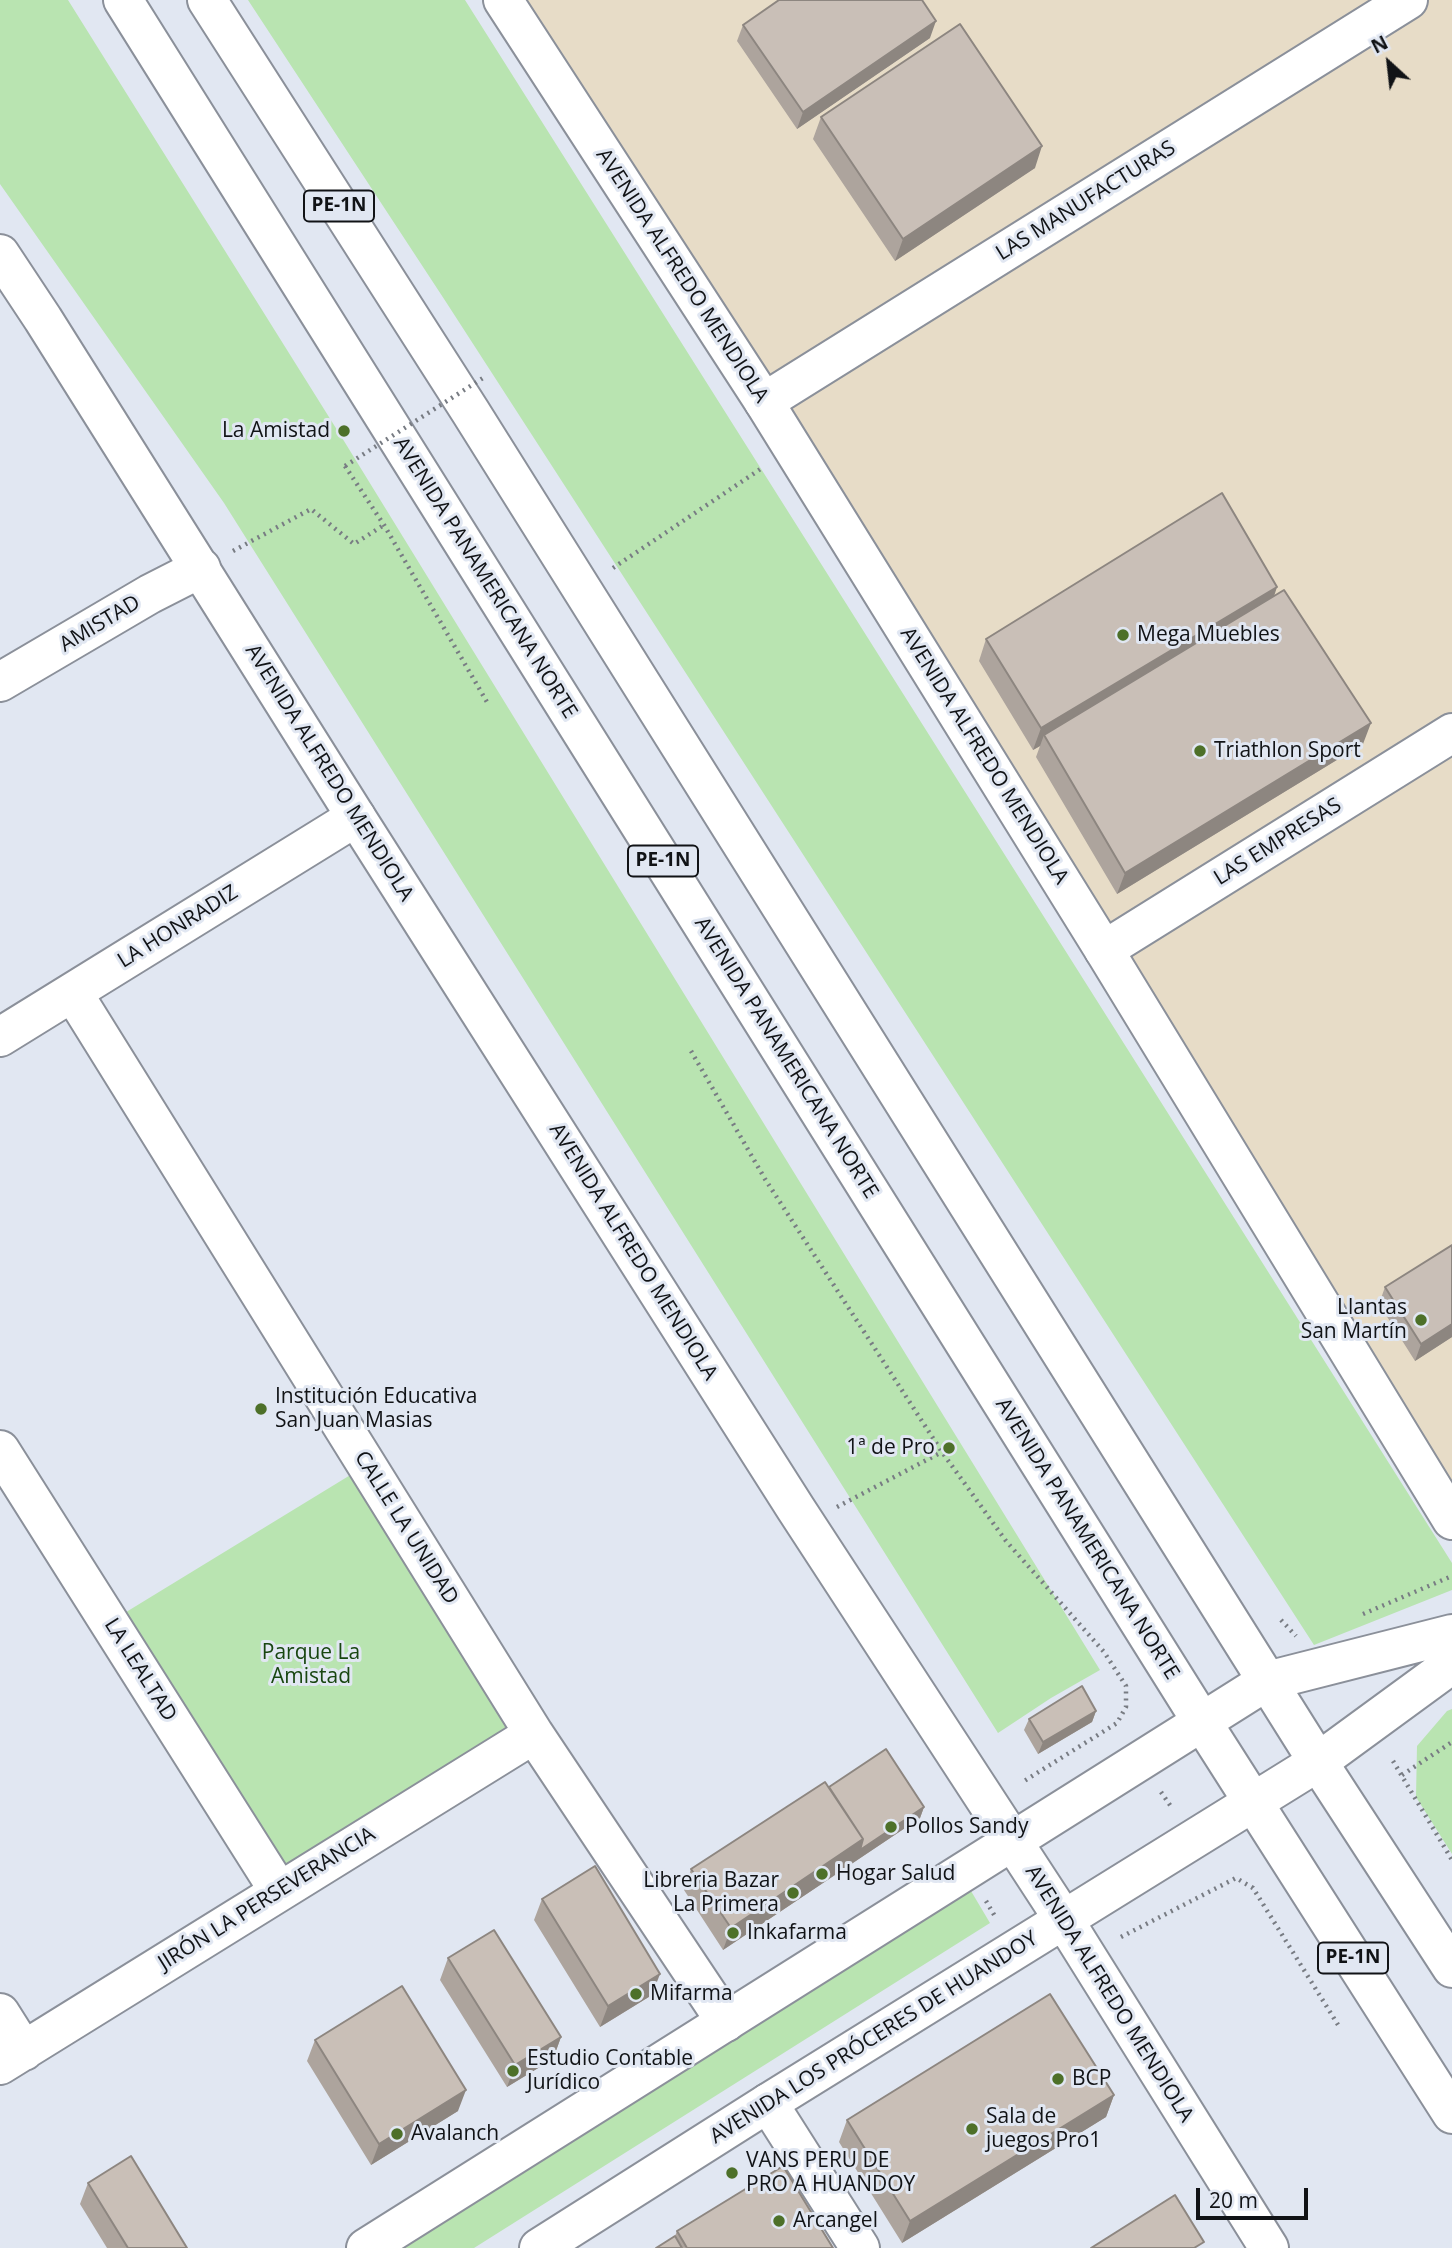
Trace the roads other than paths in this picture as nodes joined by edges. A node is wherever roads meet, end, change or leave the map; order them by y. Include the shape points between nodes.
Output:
1 (123, 0) edge
2 (207, 0) edge
3 (503, 0) edge
4 (1408, 0) edge
5 (0, 254) edge
6 (764, 402) junction
7 (201, 568) junction
8 (0, 682) edge
9 (1452, 733) edge
10 (356, 817) junction
11 (1104, 950) junction
12 (73, 993) junction
13 (0, 1037) edge
14 (0, 1450) edge
15 (1452, 1520) edge
16 (1452, 1634) edge
17 (1452, 1664) edge
18 (1268, 1681) junction
19 (1202, 1722) junction
20 (534, 1734) junction
21 (1318, 1762) junction
22 (1253, 1802) junction
23 (1013, 1840) junction
24 (279, 1891) junction
25 (1064, 1920) junction
26 (1452, 1968) edge
27 (0, 2013) edge
28 (726, 2022) junction
29 (12, 2058) edge
30 (768, 2103) junction
31 (1452, 2114) edge
32 (366, 2248) edge
33 (539, 2248) edge
34 (860, 2248) edge
35 (1269, 2248) edge

1 - 19 main road, AVENIDA PANAMERICANA NORTE / PE-1N
2 - 18 main road, PE-1N
3 - 6 main road, AVENIDA ALFREDO MENDIOLA
4 - 6 main road, LAS MANUFACTURAS
5 - 7 main road, AVENIDA ALFREDO MENDIOLA
6 - 11 main road, AVENIDA ALFREDO MENDIOLA
7 - 8 main road, AMISTAD
7 - 10 main road, AVENIDA ALFREDO MENDIOLA
9 - 11 main road, LAS EMPRESAS
10 - 12 main road, LA HONRADIZ
10 - 23 main road, AVENIDA ALFREDO MENDIOLA via 796,1509
11 - 15 main road, AVENIDA ALFREDO MENDIOLA
12 - 13 main road, LA HONRADIZ
12 - 20 main road, CALLE LA UNIDAD
14 - 24 main road, LA LEALTAD
16 - 18 main road
17 - 21 main road, AVENIDA LOS PRÓCERES DE HUANDOY
18 - 19 main road
18 - 21 main road, PE-1N
19 - 22 main road, AVENIDA PANAMERICANA NORTE / PE-1N
19 - 23 main road
20 - 24 main road, JIRÓN LA PERSEVERANCIA
20 - 28 main road, CALLE LA UNIDAD
21 - 22 main road, AVENIDA LOS PRÓCERES DE HUANDOY
21 - 26 main road, PE-1N
22 - 25 main road, AVENIDA LOS PRÓCERES DE HUANDOY
22 - 31 main road, AVENIDA PANAMERICANA NORTE / PE-1N
23 - 25 main road, AVENIDA ALFREDO MENDIOLA
23 - 28 main road
24 - 29 main road, JIRÓN LA PERSEVERANCIA
25 - 30 main road, AVENIDA LOS PRÓCERES DE HUANDOY
25 - 35 main road, AVENIDA ALFREDO MENDIOLA
27 - 29 main road
28 - 32 main road
30 - 33 main road, AVENIDA LOS PRÓCERES DE HUANDOY
30 - 34 main road

